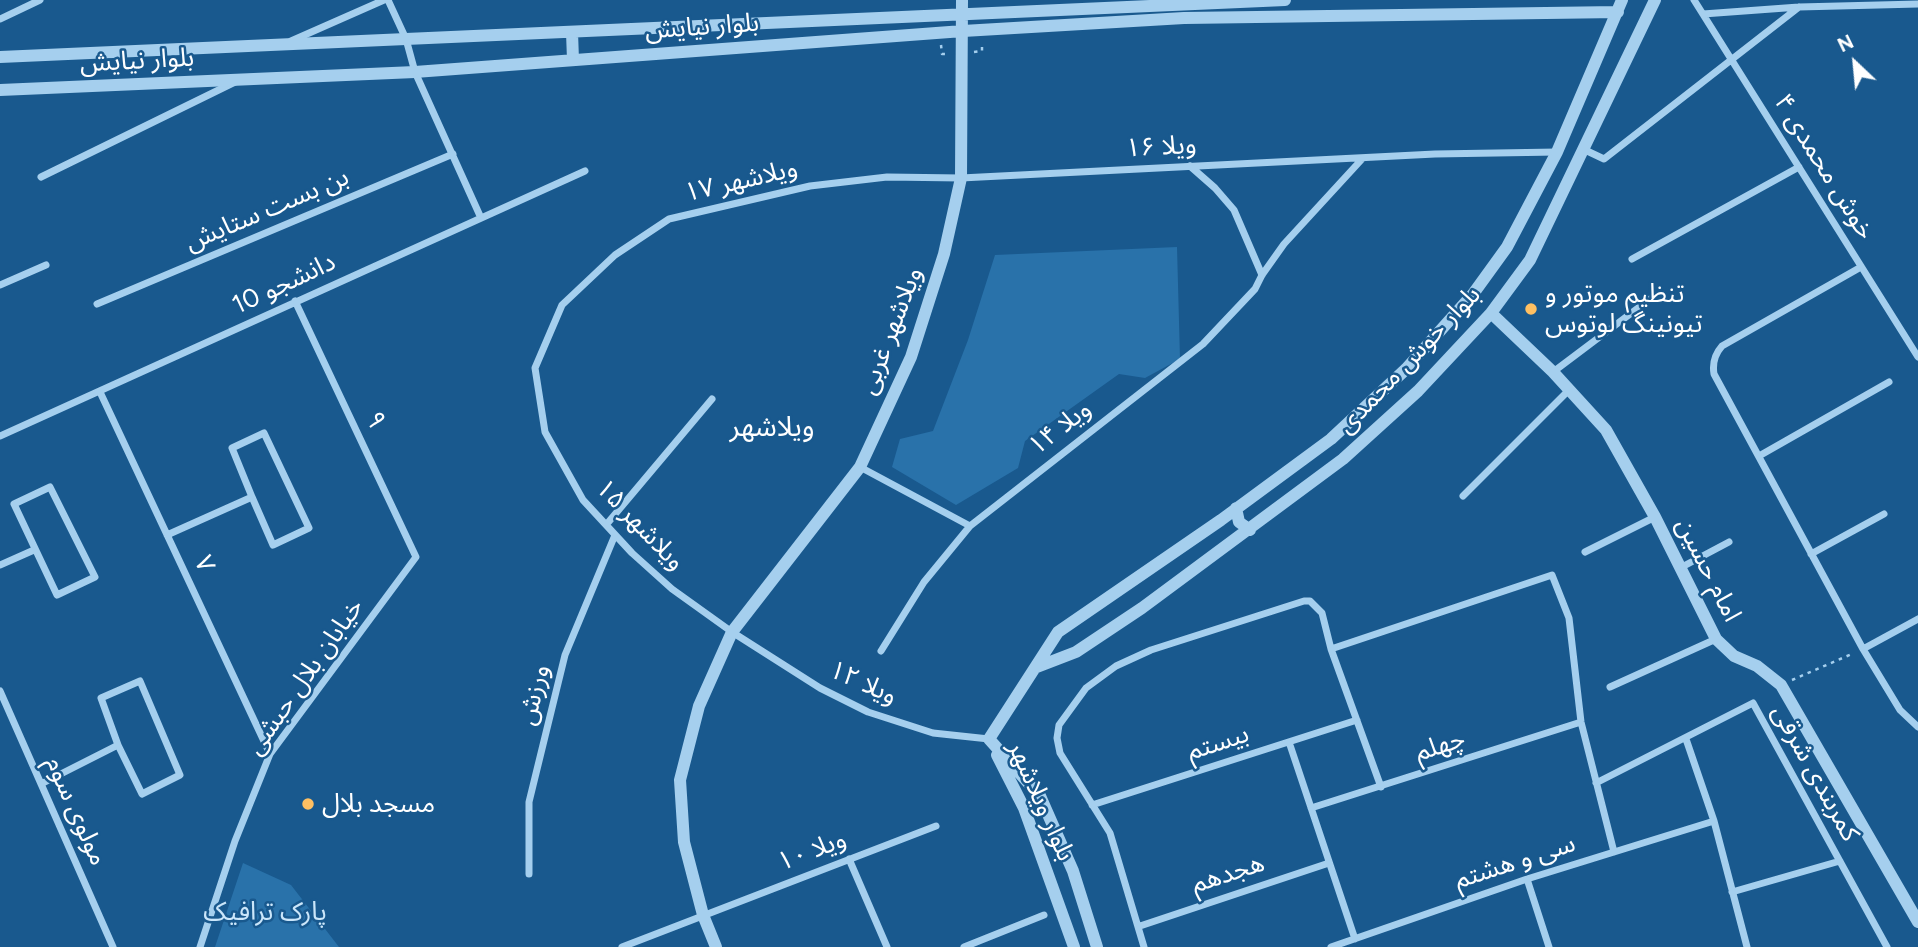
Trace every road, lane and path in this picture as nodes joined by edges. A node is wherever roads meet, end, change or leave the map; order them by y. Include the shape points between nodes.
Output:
1 (40, 0) edge
2 (386, 0) edge
3 (962, 0) edge
4 (1285, 0) edge
5 (1372, 0) edge
6 (1655, 0) edge
7 (1694, 0) edge
8 (1918, 4) edge
9 (1620, 6) edge
10 (1799, 7) junction
11 (1184, 11) junction
12 (963, 14) junction
13 (1371, 14) junction
14 (1703, 14) junction
15 (0, 19) edge
16 (763, 23) junction
17 (963, 31) junction
18 (572, 32) junction
19 (406, 39) junction
20 (283, 44) junction
21 (763, 46) junction
22 (0, 57) edge
23 (573, 60) junction
24 (1732, 60) junction
25 (415, 72) junction
26 (243, 79) junction
27 (0, 90) edge
28 (1585, 150) junction
29 (1557, 152) junction
30 (453, 154) junction
31 (1363, 158) junction
32 (1190, 166) junction
33 (1798, 167) junction
34 (585, 171) dead end
35 (41, 177) dead end
36 (961, 178) junction
37 (481, 218) junction
38 (1632, 259) dead end
39 (46, 265) dead end
40 (1861, 267) junction
41 (1262, 275) junction
42 (0, 285) edge
43 (1654, 296) dead end
44 (295, 301) junction
45 (97, 304) dead end
46 (562, 304) joint
47 (1491, 313) junction
48 (1917, 352) edge
49 (1553, 372) junction
50 (1889, 383) dead end
51 (1569, 390) junction
52 (100, 392) junction
53 (712, 399) dead end
54 (0, 436) edge
55 (1759, 456) junction
56 (860, 467) junction
57 (1463, 496) dead end
58 (252, 497) junction
59 (1236, 508) junction
60 (1884, 514) dead end
61 (1655, 517) junction
62 (1221, 520) junction
63 (606, 525) junction
64 (970, 526) junction
65 (1250, 530) junction
66 (615, 535) junction
67 (167, 536) junction
68 (1236, 540) junction
69 (1730, 542) dead end
70 (34, 550) junction
71 (1585, 552) dead end
72 (1811, 554) junction
73 (416, 557) joint
74 (0, 565) edge
75 (1680, 568) junction
76 (1918, 619) edge
77 (732, 632) junction
78 (1717, 639) junction
79 (1331, 649) junction
80 (1863, 649) junction
81 (881, 651) dead end
82 (1037, 667) junction
83 (1781, 685) junction
84 (1610, 687) dead end
85 (0, 691) edge
86 (1357, 720) junction
87 (1581, 722) junction
88 (1918, 727) edge
89 (989, 739) junction
90 (1686, 739) junction
91 (1289, 742) junction
92 (118, 745) junction
93 (270, 754) junction
94 (1596, 783) junction
95 (41, 784) junction
96 (1381, 787) junction
97 (1092, 805) junction
98 (1311, 808) junction
99 (1714, 821) junction
100 (936, 826) dead end
101 (1614, 852) junction
102 (849, 859) junction
103 (1840, 861) junction
104 (1329, 863) junction
105 (529, 874) dead end
106 (1527, 879) junction
107 (1732, 892) junction
108 (703, 915) junction
109 (1044, 915) dead end
110 (1918, 922) edge
111 (1140, 926) junction
112 (1355, 939) junction
113 (113, 947) edge
114 (200, 947) edge
115 (622, 947) edge
116 (716, 947) edge
117 (887, 947) edge
118 (964, 947) edge
119 (1074, 947) edge
120 (1097, 947) edge
121 (1144, 947) edge
122 (1331, 947) edge
123 (1549, 947) edge
124 (1746, 947) edge
125 (1887, 947) edge

1 - 15 street
2 - 19 street
2 - 20 street
3 - 12 street, ویلاشهر غربی
4 - 11 street, بلوار نیایش
5 - 13 street
6 - 28 street, بلوار خوش محمدی
7 - 14 street, خوش محمدی ۴
8 - 10 street
9 - 13 street, بلوار نیایش
9 - 29 street, بلوار خوش محمدی
10 - 14 street
10 - 24 street
11 - 12 street, بلوار نیایش
11 - 13 street, بلوار نیایش
11 - 17 street, بلوار نیایش
12 - 16 street, بلوار نیایش
12 - 17 street, ویلاشهر غربی
14 - 24 street, خوش محمدی ۴
16 - 18 street, بلوار نیایش
16 - 21 street
17 - 21 street, بلوار نیایش
17 - 36 street, ویلاشهر غربی
18 - 19 street, بلوار نیایش
18 - 23 street
19 - 20 street, بلوار نیایش
19 - 25 street
20 - 22 street, بلوار نیایش
21 - 23 street, بلوار نیایش
23 - 25 street, بلوار نیایش
24 - 28 street via 1604,159
24 - 33 street, خوش محمدی ۴
25 - 26 street, بلوار نیایش
25 - 30 street
26 - 27 street, بلوار نیایش
26 - 35 street
28 - 47 street, بلوار خوش محمدی via 1530,260
29 - 31 street, ۱۶ ویلا
29 - 59 street, بلوار خوش محمدی via 1507,247 1415,360 1331,439
30 - 37 street
30 - 45 street, بن بست ستایش
31 - 32 street, ۱۶ ویلا
31 - 41 street, ۱۴ ویلا via 1284,244
32 - 36 street, ۱۶ ویلا
32 - 41 street via 1234,210
33 - 38 street
33 - 40 street, خوش محمدی ۴
34 - 37 street, دانشجو 10
36 - 46 street, ویلاشهر ۱۷ via 887,177 810,186 669,219 615,255
36 - 56 street, ویلاشهر غربی via 944,254 911,357
37 - 44 street, دانشجو 10
39 - 42 street
40 - 48 street, خوش محمدی ۴
40 - 55 street via 1722,346 1714,356 1714,374
41 - 64 street, ۱۴ ویلا via 1255,289 1203,344
43 - 49 street
44 - 52 street, دانشجو 10
44 - 73 street, ۹
46 - 63 street, ویلاشهر ۱۵ via 535,368 545,432 583,500
47 - 49 street, امام حسین
47 - 65 street, بلوار خوش محمدی via 1418,391 1343,459
49 - 51 street, امام حسین
50 - 55 street
51 - 57 street
51 - 61 street, امام حسین via 1606,430
52 - 54 street, دانشجو 10
52 - 67 street, ۷
53 - 63 street
55 - 72 street
56 - 64 street
56 - 77 street, ویلاشهر غربی
58 - 58 street via 274,545 309,528 264,433 232,448
58 - 67 street
59 - 62 street, بلوار خوش محمدی
59 - 65 street via 1239,522
60 - 72 street
61 - 71 street
61 - 75 street, امام حسین
62 - 68 street via 1232,527
62 - 82 street, بلوار خوش محمدی via 1058,632
63 - 66 street, ویلاشهر ۱۵
64 - 81 street, ۱۴ ویلا via 924,582
65 - 68 street, بلوار خوش محمدی
66 - 77 street, ویلاشهر ۱۵ via 671,589
66 - 105 street, ورزش via 565,655 528,802
67 - 93 street, ۷
68 - 82 street, بلوار خوش محمدی via 1076,652
69 - 75 street
70 - 70 street via 57,595 95,578 50,487 14,504
70 - 74 street
72 - 80 street
73 - 93 street, خیابان بلال حبشی
75 - 78 street, امام حسین
76 - 80 street
77 - 89 street, ویلا ۱۲ via 820,688 868,712 933,733
77 - 108 street, ویلاشهر غربی via 699,706 680,780 684,842
78 - 83 street, امام حسین via 1734,656 1757,666
78 - 84 street
79 - 86 street
79 - 87 street via 1552,575 1569,618
79 - 97 street via 1322,613 1304,601 1151,650 1116,666 1086,688 1066,713 1056,738 1066,766
80 - 83 path
80 - 88 street via 1900,710
82 - 89 street
83 - 110 street, امام حسین
85 - 95 street, مولوی سوم
86 - 91 street, بیستم
86 - 96 street
87 - 94 street
87 - 96 street, چهلم
89 - 119 street, بلوار ویلاشهر via 1024,808
89 - 120 street, بلوار ویلاشهر via 1041,796 1073,871
90 - 94 street, کمربندی شرقی
90 - 99 street
90 - 103 street, کمربندی شرقی via 1753,703
91 - 97 street, بیستم
91 - 98 street
92 - 92 street via 142,794 180,775 140,681 100,698
92 - 95 street
93 - 114 street, خیابان بلال حبشی
94 - 101 street
95 - 113 street, مولوی سوم
96 - 98 street, چهلم
97 - 111 street via 1110,833
98 - 104 street
99 - 101 street, سی و هشتم
99 - 107 street
100 - 102 street, ۱۰ ویلا
101 - 106 street, سی و هشتم
102 - 108 street, ۱۰ ویلا
102 - 117 street
103 - 107 street
103 - 125 street, کمربندی شرقی
104 - 111 street, هجدهم
104 - 112 street
106 - 112 street, سی و هشتم
106 - 123 street
107 - 124 street
108 - 115 street, ۱۰ ویلا
108 - 116 street, ویلاشهر غربی
109 - 118 street
111 - 121 street
112 - 122 street, سی و هشتم

